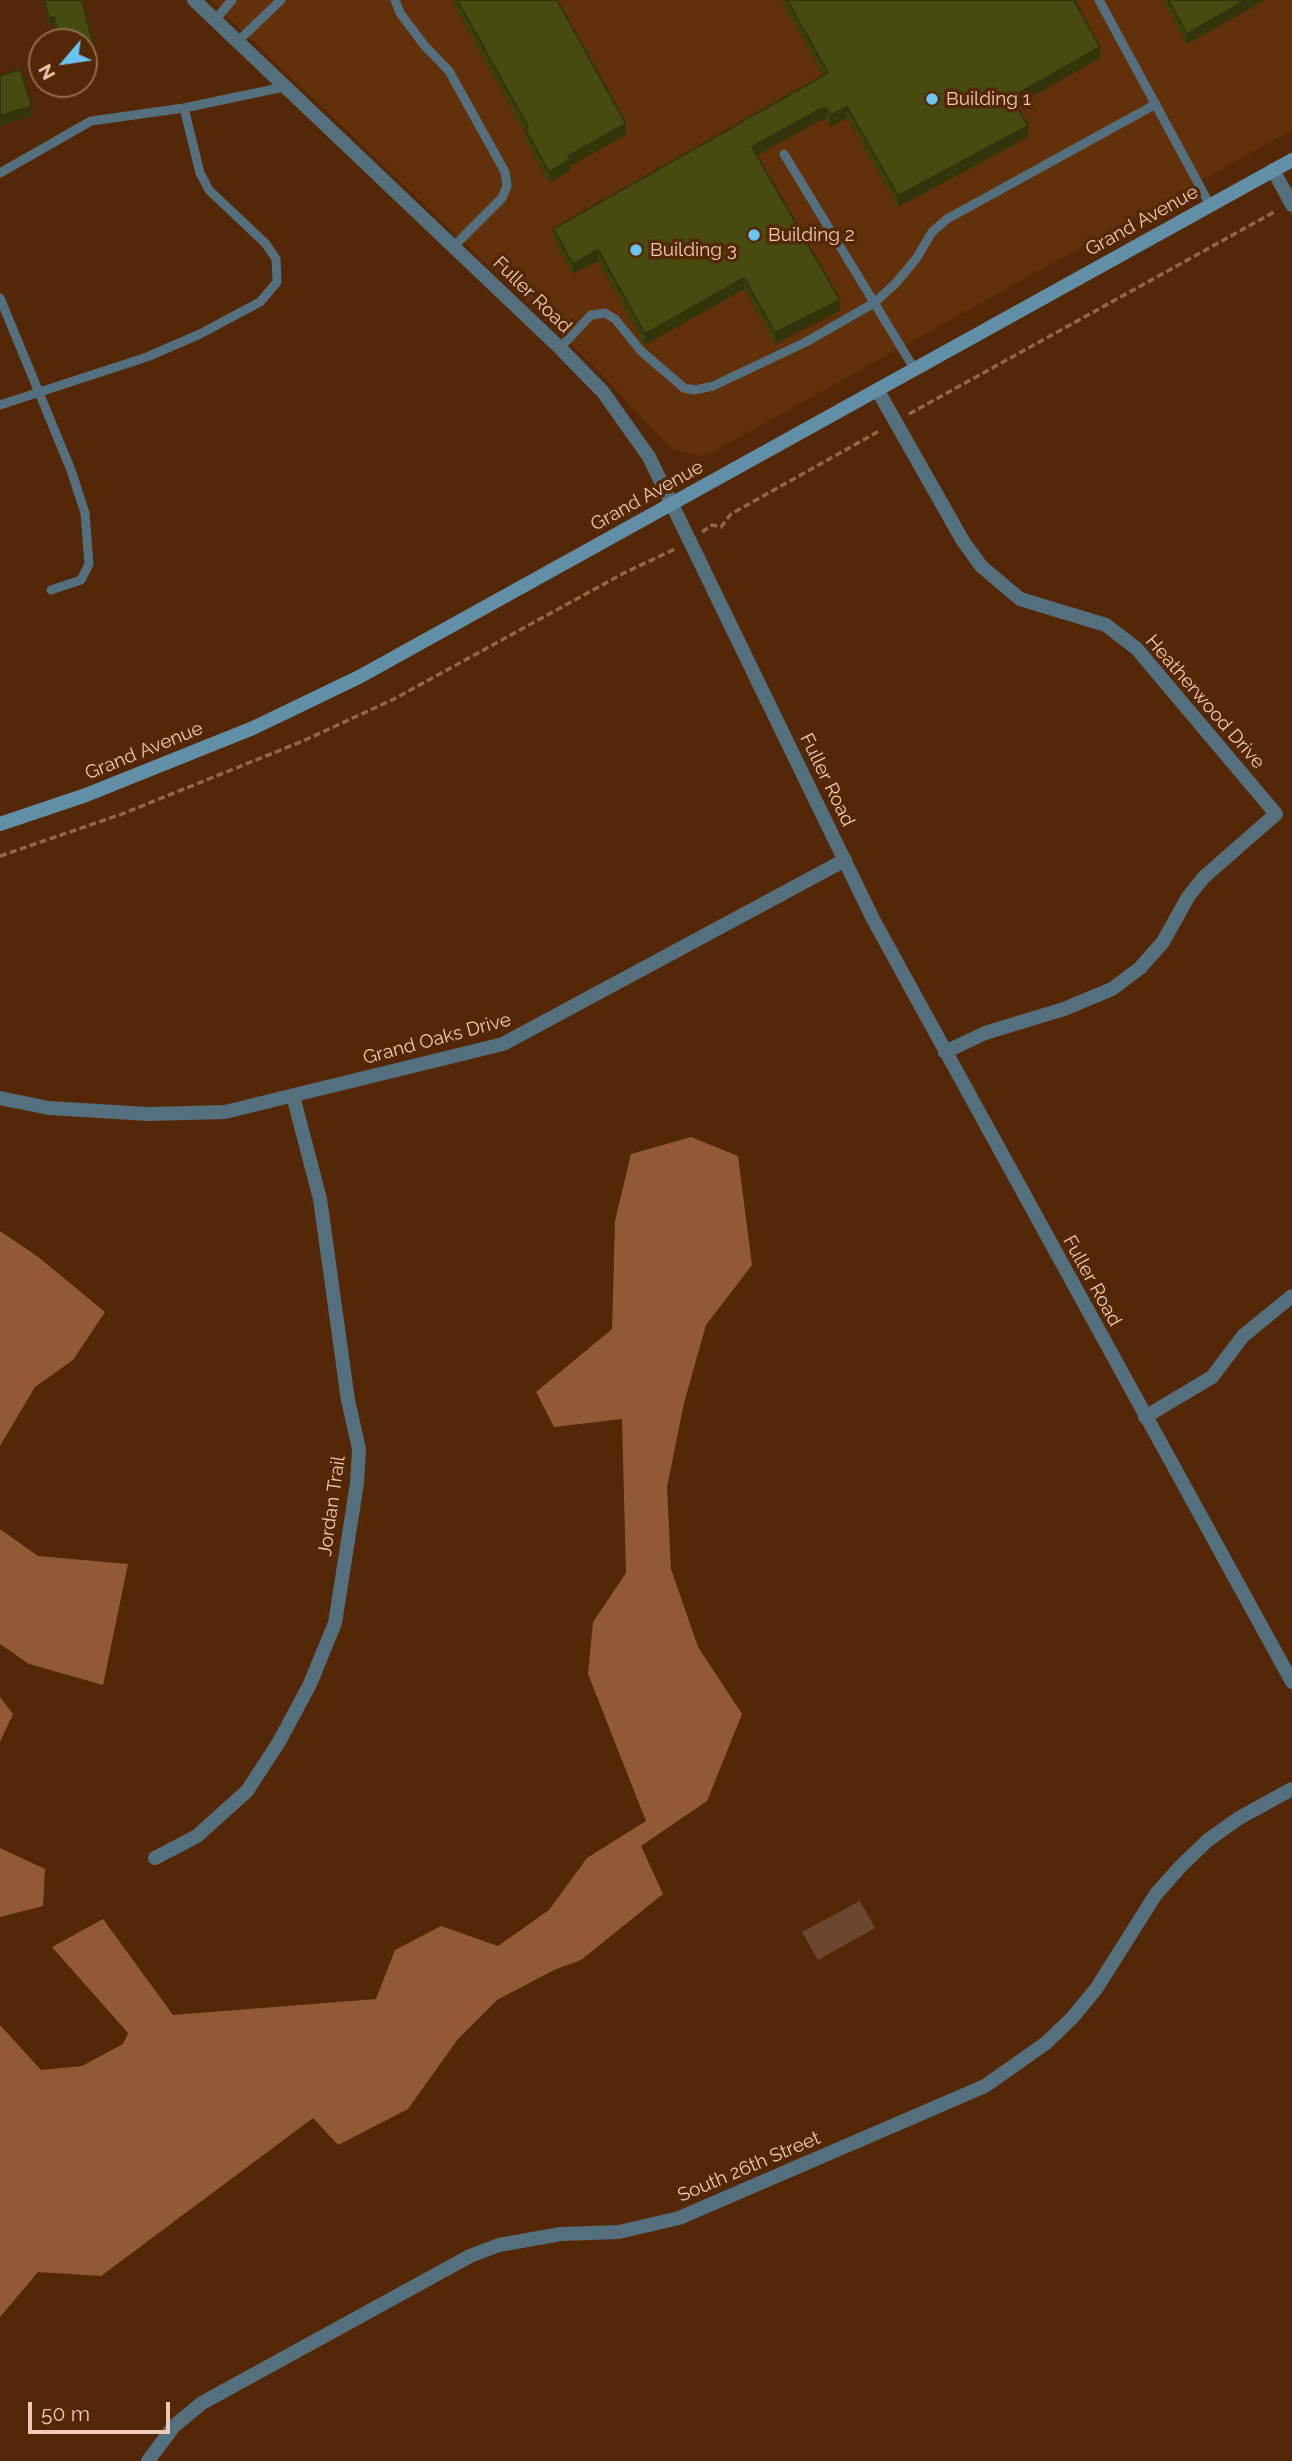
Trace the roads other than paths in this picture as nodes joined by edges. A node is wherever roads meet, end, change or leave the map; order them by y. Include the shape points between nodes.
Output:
1 (194, 0) edge
2 (232, 0) edge
3 (281, 0) edge
4 (395, 0) edge
5 (1099, 0) edge
6 (215, 20) junction
7 (237, 42) junction
8 (284, 87) junction
9 (1156, 104) junction
10 (184, 108) junction
11 (784, 154) dead end
12 (1292, 160) edge
13 (1273, 170) junction
14 (0, 173) edge
15 (1210, 205) junction
16 (1292, 205) edge
17 (453, 247) junction
18 (0, 298) edge
19 (874, 303) junction
20 (560, 348) junction
21 (915, 370) junction
22 (877, 391) junction
23 (37, 393) junction
24 (0, 405) edge
25 (672, 504) junction
26 (51, 590) dead end
27 (0, 824) edge
28 (845, 860) junction
29 (946, 1052) junction
30 (293, 1096) junction
31 (0, 1098) edge
32 (1292, 1296) edge
33 (1145, 1417) junction
34 (1292, 1682) edge
35 (1292, 1789) edge
36 (155, 1858) dead end
37 (148, 2461) edge

1 - 6 street, Fuller Road
2 - 6 lane
3 - 7 lane
4 - 17 lane via 424,45 449,71 505,172 502,198
5 - 9 lane
6 - 7 street, Fuller Road
7 - 8 street, Fuller Road
8 - 10 lane
8 - 17 street, Fuller Road
9 - 15 lane
9 - 19 lane via 947,219
10 - 14 lane via 91,121
10 - 23 lane via 204,182 276,259 277,282 260,302 201,334
11 - 19 lane
12 - 13 main road, Grand Avenue
13 - 15 main road, Grand Avenue
13 - 16 street
15 - 21 main road, Grand Avenue
17 - 20 street, Fuller Road
18 - 23 lane
19 - 20 lane via 806,342 695,390 668,377 605,313 591,315
19 - 21 lane
20 - 25 street, Fuller Road via 624,419
21 - 22 main road, Grand Avenue
22 - 25 main road, Grand Avenue
22 - 29 street, Heatherwood Drive via 981,566 1020,599 1106,625 1137,649 1276,814 1204,877 1163,942 1140,968 1112,989 985,1033
23 - 24 lane
23 - 26 lane via 71,470 89,540 89,564 81,580
25 - 27 main road, Grand Avenue via 393,660 253,728
25 - 28 street, Fuller Road
28 - 29 street, Fuller Road
28 - 30 street, Grand Oaks Drive via 503,1044
29 - 33 street, Fuller Road
30 - 31 street, Grand Oaks Drive via 225,1112 148,1114 49,1108
30 - 36 street, Jordan Trail via 320,1199 359,1449 335,1623 310,1684 247,1791 197,1836
32 - 33 street via 1243,1336 1212,1377
33 - 34 street, Fuller Road
35 - 37 street, South 26th Street via 1238,1818 1181,1866 1156,1894 1096,1989 1072,2018 1046,2043 985,2086 680,2218 619,2232 561,2234 499,2245 470,2256 202,2403 174,2426

